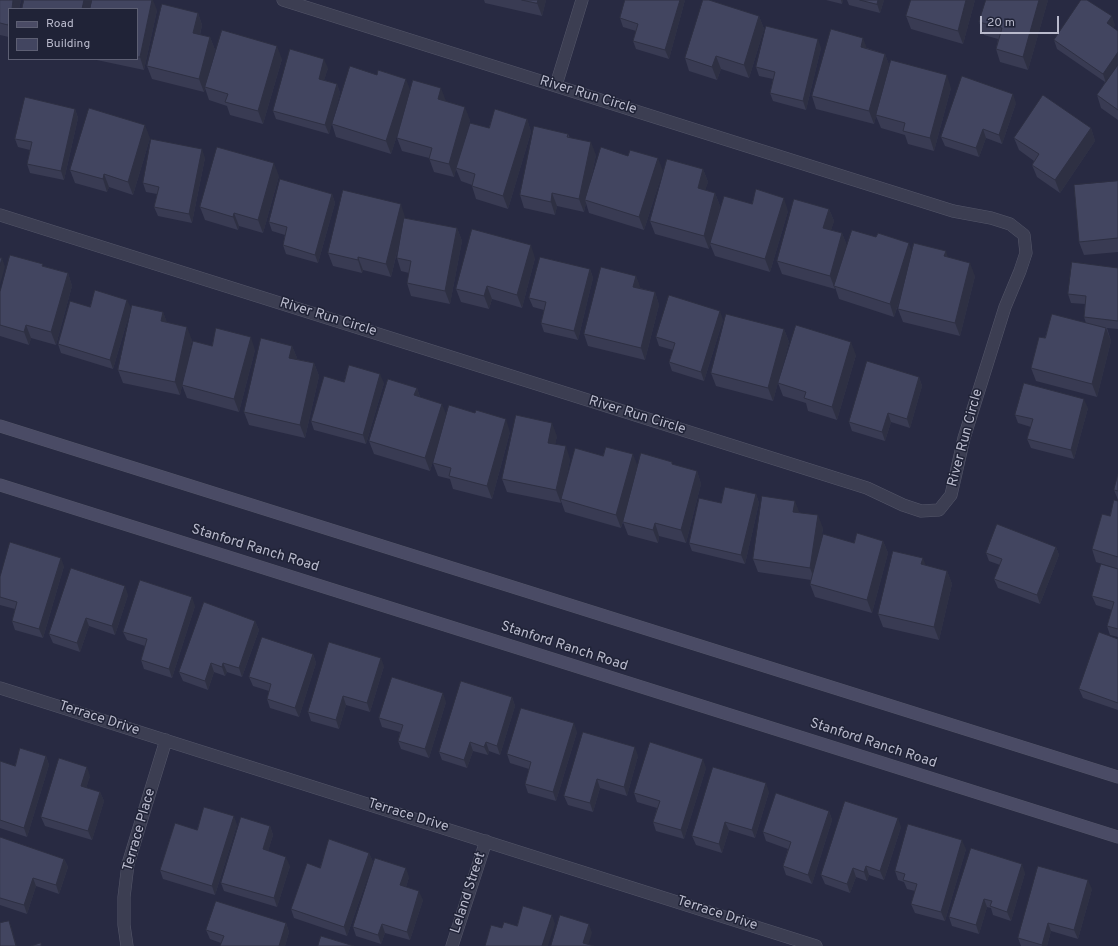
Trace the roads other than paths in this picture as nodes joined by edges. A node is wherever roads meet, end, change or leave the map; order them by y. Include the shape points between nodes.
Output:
1 (283, 0) edge
2 (582, 0) edge
3 (556, 85) junction
4 (0, 215) edge
5 (0, 426) edge
6 (0, 485) edge
7 (0, 688) edge
8 (166, 740) junction
9 (1118, 777) edge
10 (1118, 838) edge
11 (486, 841) junction
12 (796, 943) edge
13 (127, 946) edge
14 (452, 946) edge
15 (816, 946) edge

1 - 3 street, River Run Circle
2 - 3 street
3 - 4 street, River Run Circle via 954,211 1010,224 1024,235 1026,252 1005,307 964,438 951,495 939,510 921,511 867,488
5 - 9 main road
6 - 10 main road, Stanford Ranch Road
7 - 8 street, Terrace Drive
8 - 11 street, Terrace Drive
8 - 13 street, Terrace Place via 128,864 124,897
11 - 12 street, Terrace Drive
11 - 14 street, Leland Street
12 - 15 street, Terrace Drive

